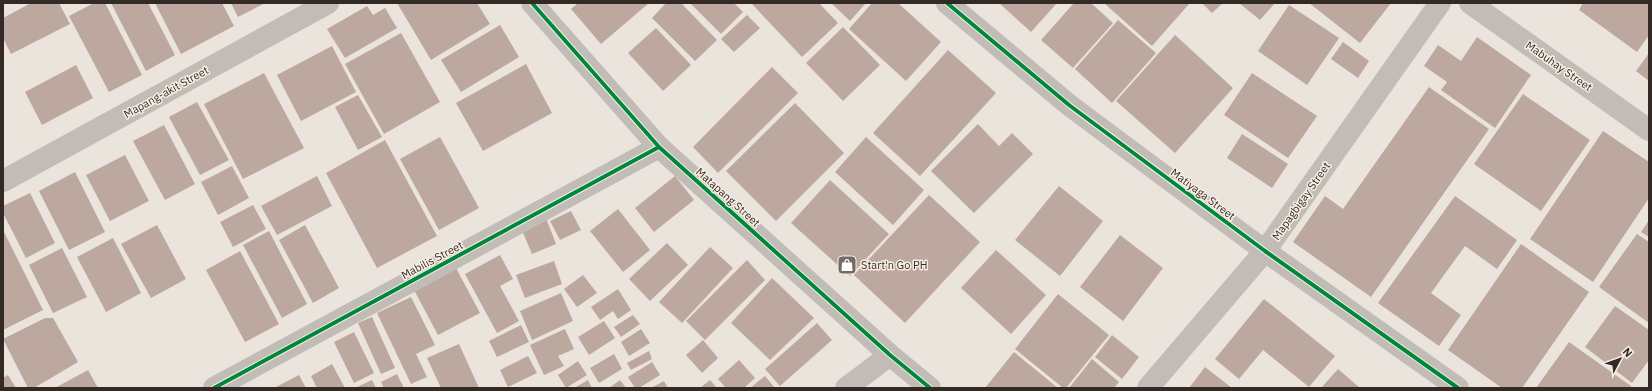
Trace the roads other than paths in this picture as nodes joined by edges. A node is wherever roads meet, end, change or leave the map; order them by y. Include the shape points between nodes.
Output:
1 (328, 3) edge
2 (532, 3) edge
3 (947, 3) edge
4 (1440, 3) edge
5 (1470, 3) edge
6 (1649, 130) edge
7 (659, 147) junction
8 (3, 181) edge
9 (1265, 252) junction
10 (890, 356) junction
11 (214, 388) edge
12 (846, 388) edge
13 (930, 388) edge
14 (1148, 388) edge
15 (1458, 388) edge

1 - 8 street, Mapang-akit Street
2 - 7 street, Matapang Street
3 - 9 street, Matiyaga Street via 1069,105
4 - 9 street, Mapagbigay Street
5 - 6 street, Mabuhay Street
7 - 10 street, Matapang Street
7 - 11 street, Mabilis Street
9 - 14 street, Mapagbigay Street
9 - 15 street, Matiyaga Street
10 - 12 street
10 - 13 street, Matapang Street

